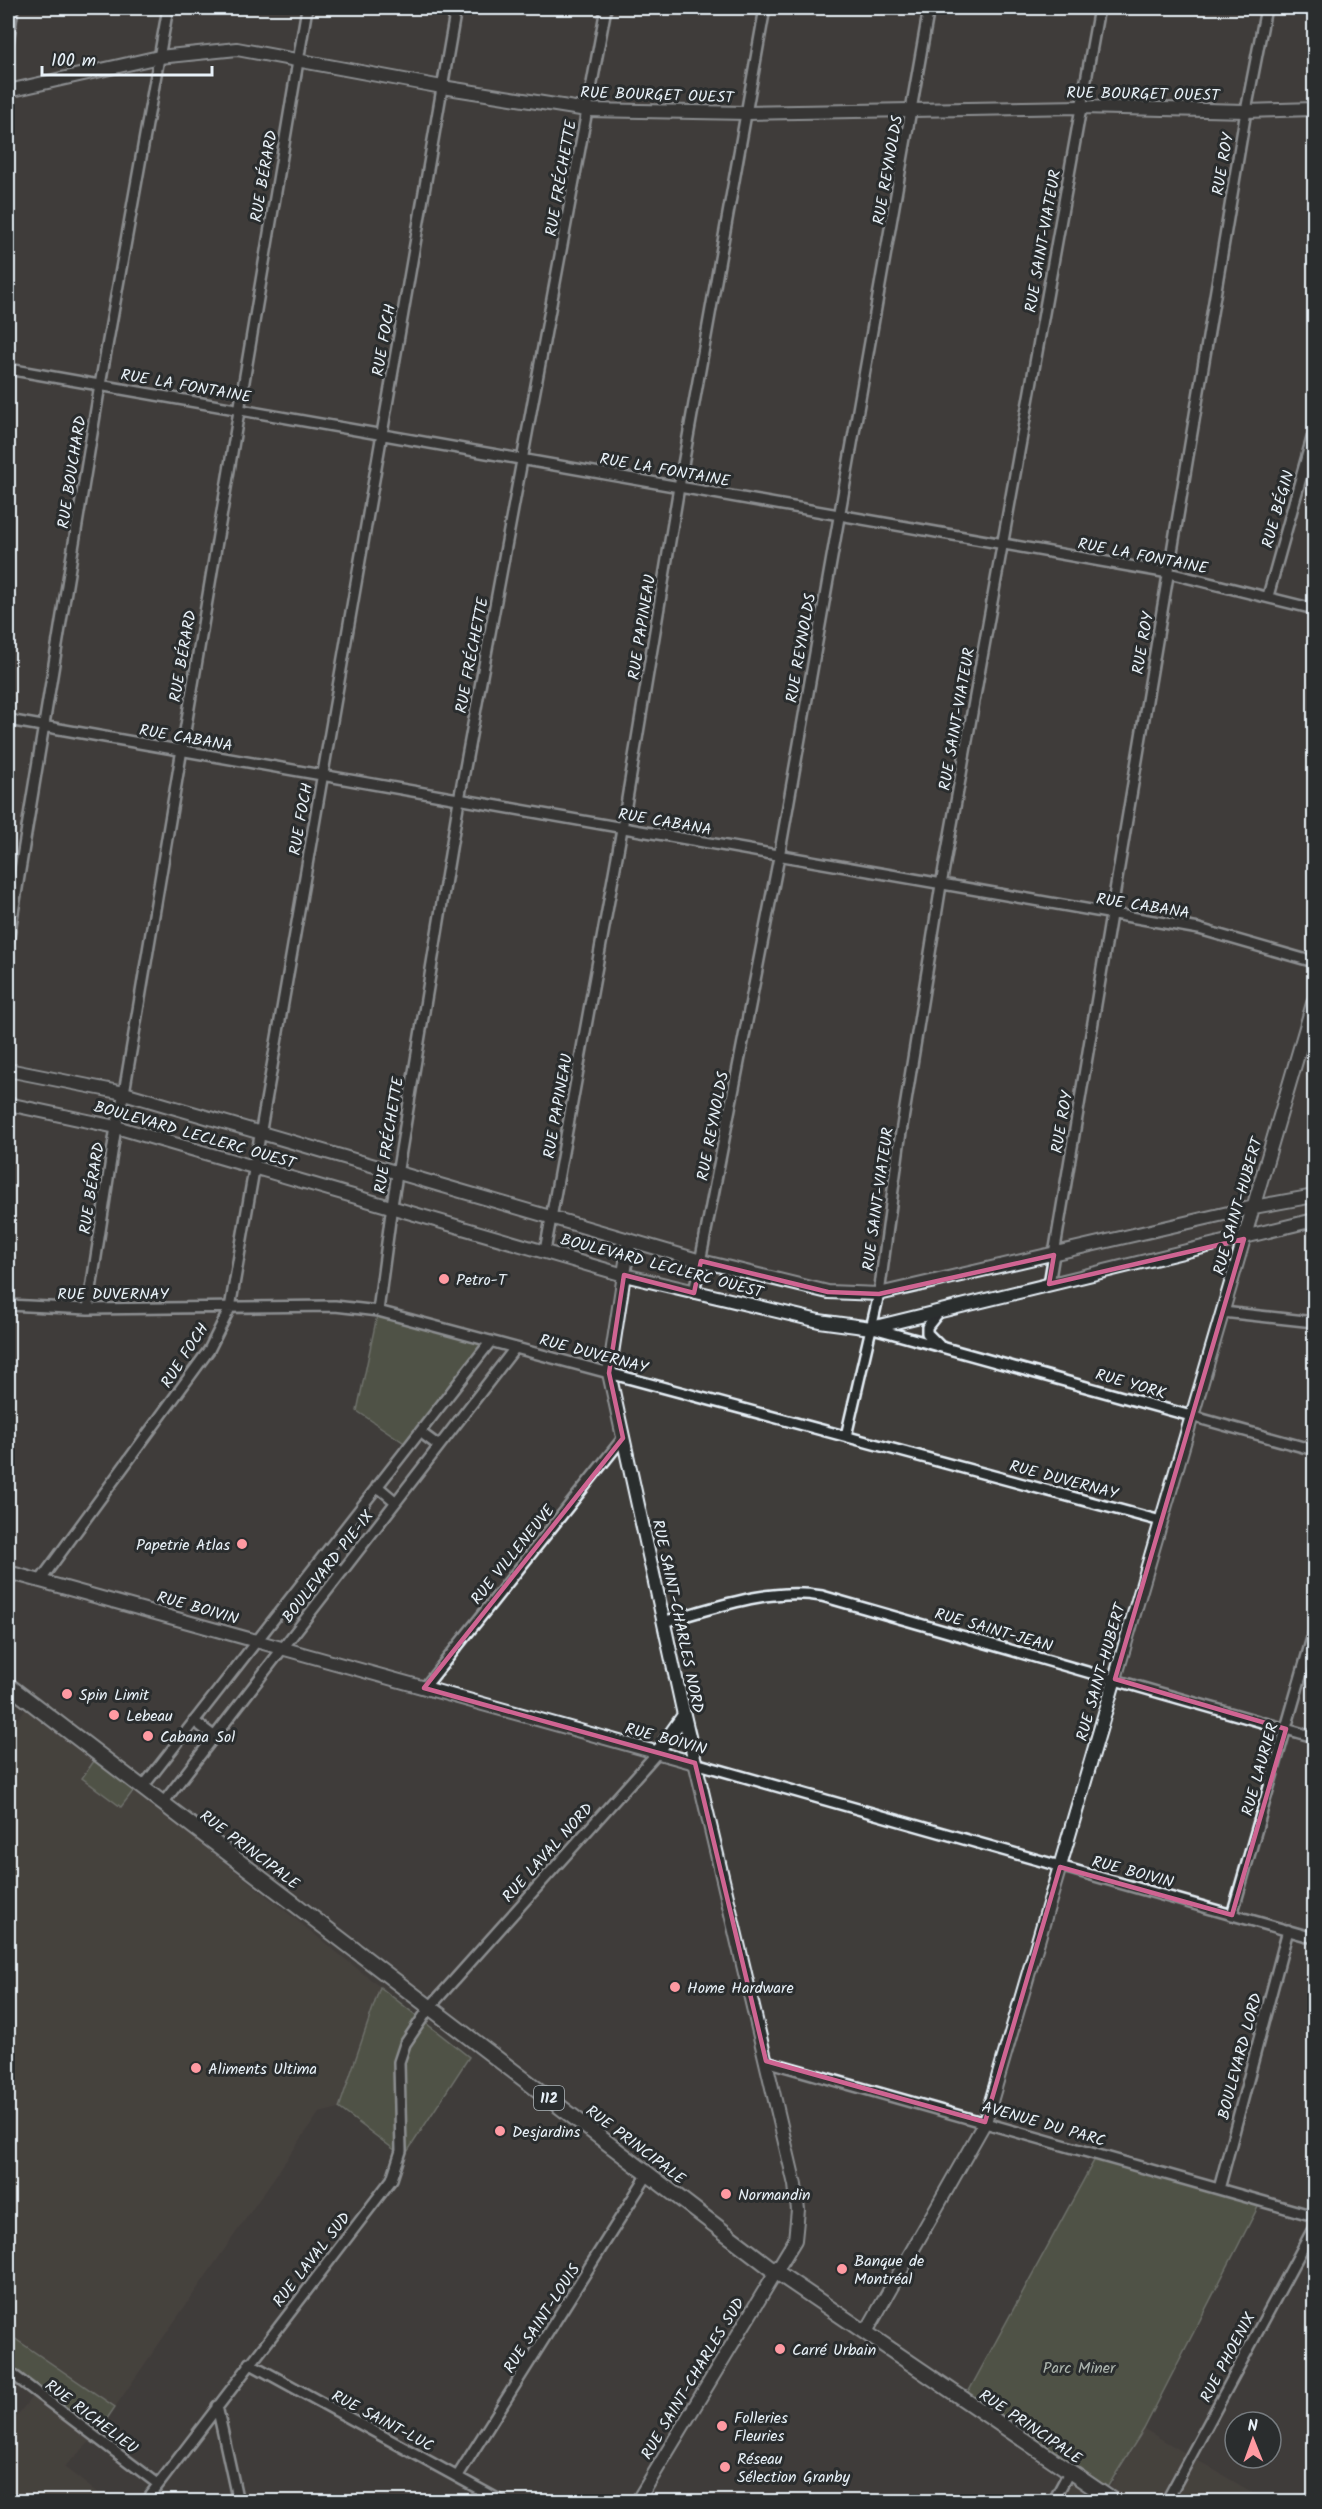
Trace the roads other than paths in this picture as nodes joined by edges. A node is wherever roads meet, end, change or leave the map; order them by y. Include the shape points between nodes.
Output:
1 (14, 8) edge
2 (168, 8) edge
3 (307, 8) edge
4 (456, 8) edge
5 (606, 8) edge
6 (765, 8) edge
7 (929, 8) edge
8 (1099, 8) edge
9 (1266, 8) edge
10 (8, 43) edge
11 (159, 57) junction
12 (298, 60) junction
13 (442, 87) junction
14 (8, 91) edge
15 (1081, 107) junction
16 (913, 109) junction
17 (1314, 109) edge
18 (587, 110) junction
19 (1246, 111) junction
20 (747, 113) junction
21 (8, 369) edge
22 (100, 385) junction
23 (239, 410) junction
24 (1314, 431) edge
25 (382, 435) junction
26 (523, 460) junction
27 (679, 487) junction
28 (839, 515) junction
29 (1003, 544) junction
30 (1169, 573) junction
31 (1268, 596) junction
32 (1314, 609) edge
33 (8, 720) edge
34 (45, 727) junction
35 (181, 751) junction
36 (323, 776) junction
37 (459, 800) junction
38 (622, 829) junction
39 (779, 857) junction
40 (941, 885) junction
41 (1111, 915) junction
42 (8, 943) edge
43 (1314, 962) edge
44 (1314, 999) edge
45 (8, 1070) edge
46 (124, 1093) junction
47 (8, 1104) edge
48 (116, 1127) junction
49 (260, 1131) junction
50 (252, 1168) junction
51 (397, 1173) junction
52 (1314, 1196) edge
53 (392, 1205) junction
54 (1254, 1207) junction
55 (552, 1218) junction
56 (1314, 1220) edge
57 (1244, 1239) junction
58 (629, 1242) junction
59 (545, 1251) junction
60 (1054, 1255) junction
61 (701, 1261) junction
62 (624, 1275) junction
63 (1049, 1284) junction
64 (694, 1293) junction
65 (879, 1294) junction
66 (8, 1305) edge
67 (87, 1308) junction
68 (230, 1308) junction
69 (378, 1311) junction
70 (939, 1312) junction
71 (1223, 1312) junction
72 (1314, 1322) edge
73 (871, 1328) junction
74 (490, 1341) junction
75 (939, 1345) junction
76 (515, 1348) junction
77 (609, 1373) junction
78 (1192, 1416) junction
79 (420, 1432) junction
80 (846, 1436) junction
81 (623, 1438) junction
82 (439, 1446) junction
83 (1314, 1450) edge
84 (378, 1486) junction
85 (396, 1502) junction
86 (1161, 1521) junction
87 (322, 1558) junction
88 (8, 1572) edge
89 (342, 1572) junction
90 (40, 1581) junction
91 (663, 1622) junction
92 (1314, 1631) edge
93 (257, 1641) junction
94 (283, 1648) junction
95 (1115, 1679) junction
96 (8, 1685) edge
97 (424, 1688) junction
98 (684, 1715) junction
99 (194, 1721) junction
100 (1286, 1729) junction
101 (215, 1737) junction
102 (1314, 1737) edge
103 (657, 1753) junction
104 (695, 1763) junction
105 (142, 1788) junction
106 (163, 1803) junction
107 (1060, 1868) junction
108 (1232, 1915) junction
109 (1288, 1930) junction
110 (1314, 1938) edge
111 (430, 2007) junction
112 (766, 2061) junction
113 (985, 2122) junction
114 (648, 2174) junction
115 (1219, 2189) junction
116 (1314, 2216) edge
117 (1314, 2227) edge
118 (775, 2271) junction
119 (866, 2332) junction
120 (249, 2363) junction
121 (8, 2371) edge
122 (217, 2406) junction
123 (1069, 2472) junction
124 (457, 2477) junction
125 (158, 2484) junction
126 (145, 2502) edge
127 (238, 2502) edge
128 (503, 2502) edge
129 (638, 2502) edge
130 (1053, 2502) edge
131 (1115, 2502) edge
132 (1166, 2502) edge

1 - 10 street
2 - 11 street, RUE BOUCHARD
3 - 12 street, RUE BÉRARD
4 - 13 street, RUE FOCH
5 - 18 street, RUE FRÉCHETTE
6 - 20 street, RUE PAPINEAU
7 - 16 street, RUE REYNOLDS
8 - 15 street, RUE SAINT-VIATEUR
9 - 19 street, RUE ROY
11 - 12 street, RUE BOURGET OUEST via 237,49
11 - 14 street, RUE BOURGET OUEST
11 - 22 street, RUE BOUCHARD
12 - 13 street, RUE BOURGET OUEST
12 - 23 street, RUE BÉRARD
13 - 18 street, RUE BOURGET OUEST
13 - 25 street, RUE FOCH
15 - 16 street, RUE BOURGET OUEST
15 - 19 street, RUE BOURGET OUEST
15 - 29 street, RUE SAINT-VIATEUR
16 - 20 street, RUE BOURGET OUEST
16 - 28 street, RUE REYNOLDS
17 - 19 street, RUE BOURGET OUEST
18 - 20 street, RUE BOURGET OUEST
18 - 26 street, RUE FRÉCHETTE
19 - 30 street, RUE ROY
20 - 27 street, RUE PAPINEAU
21 - 22 street, RUE LA FONTAINE
22 - 23 street, RUE LA FONTAINE
22 - 34 street, RUE BOUCHARD
23 - 25 street, RUE LA FONTAINE
23 - 35 street, RUE BÉRARD
24 - 31 street, RUE BÉGIN
25 - 26 street, RUE LA FONTAINE
25 - 36 street, RUE FOCH
26 - 27 street, RUE LA FONTAINE
26 - 37 street, RUE FRÉCHETTE
27 - 28 street, RUE LA FONTAINE
27 - 38 street, RUE PAPINEAU
28 - 29 street, RUE LA FONTAINE
28 - 39 street, RUE REYNOLDS
29 - 30 street, RUE LA FONTAINE
29 - 40 street, RUE SAINT-VIATEUR
30 - 31 street, RUE LA FONTAINE
30 - 41 street, RUE ROY
31 - 32 street, RUE LA FONTAINE
33 - 34 street, RUE CABANA
34 - 35 street, RUE CABANA
34 - 42 street, RUE BOUCHARD
35 - 36 street, RUE CABANA
35 - 46 street, RUE BÉRARD
36 - 37 street, RUE CABANA
36 - 49 street, RUE FOCH
37 - 38 street, RUE CABANA
37 - 51 street, RUE FRÉCHETTE
38 - 39 street, RUE CABANA
38 - 55 street, RUE PAPINEAU
39 - 40 street, RUE CABANA
39 - 61 street, RUE REYNOLDS
40 - 41 street, RUE CABANA
40 - 65 street, RUE SAINT-VIATEUR
41 - 43 street, RUE CABANA via 1199,929
41 - 60 street, RUE ROY
44 - 54 street, RUE SAINT-HUBERT
45 - 46 street, BOULEVARD LECLERC OUEST
46 - 48 street, RUE BÉRARD
46 - 49 street, BOULEVARD LECLERC OUEST
47 - 48 street, BOULEVARD LECLERC OUEST
48 - 50 street, BOULEVARD LECLERC OUEST
48 - 67 street, RUE BÉRARD
49 - 50 street, RUE FOCH
49 - 51 street, BOULEVARD LECLERC OUEST
50 - 53 street, BOULEVARD LECLERC OUEST
50 - 68 street, RUE FOCH
51 - 53 street, RUE FRÉCHETTE
51 - 55 street, BOULEVARD LECLERC OUEST
52 - 54 street, BOULEVARD LECLERC OUEST
53 - 59 street, BOULEVARD LECLERC OUEST
53 - 69 street, RUE FRÉCHETTE
54 - 57 street, RUE SAINT-HUBERT
54 - 60 street, BOULEVARD LECLERC OUEST
55 - 58 street, BOULEVARD LECLERC OUEST
55 - 59 street, RUE PAPINEAU
56 - 57 street, BOULEVARD LECLERC OUEST
57 - 63 street, BOULEVARD LECLERC OUEST
57 - 71 street, RUE SAINT-HUBERT
58 - 61 street, BOULEVARD LECLERC OUEST
58 - 62 street, RUE SAINT-CHARLES NORD
59 - 62 street, BOULEVARD LECLERC OUEST
60 - 63 street, RUE ROY
60 - 65 street, BOULEVARD LECLERC OUEST
61 - 64 street, RUE REYNOLDS
61 - 65 street, BOULEVARD LECLERC OUEST via 828,1292
62 - 64 street, BOULEVARD LECLERC OUEST
62 - 77 street, RUE SAINT-CHARLES NORD
63 - 70 street, BOULEVARD LECLERC OUEST
64 - 73 street, BOULEVARD LECLERC OUEST via 819,1321
65 - 73 street, RUE SAINT-VIATEUR
66 - 67 street, RUE DUVERNAY
67 - 68 street, RUE DUVERNAY
68 - 69 street, RUE DUVERNAY via 335,1306
68 - 90 street, RUE FOCH via 209,1350
69 - 74 street, RUE DUVERNAY
70 - 73 street, BOULEVARD LECLERC OUEST
70 - 75 street via 927,1333
71 - 72 street
71 - 78 street, RUE SAINT-HUBERT
73 - 75 street, RUE YORK
73 - 80 street, RUE SAINT-VIATEUR
74 - 76 street, RUE DUVERNAY
74 - 79 street, BOULEVARD PIE-IX
75 - 78 street, RUE YORK
76 - 77 street, RUE DUVERNAY
76 - 82 street, BOULEVARD PIE-IX
77 - 80 street, RUE DUVERNAY
77 - 81 street, RUE SAINT-CHARLES NORD
78 - 83 street, RUE YORK
78 - 86 street, RUE SAINT-HUBERT
79 - 82 street
79 - 84 street, BOULEVARD PIE-IX
80 - 86 street, RUE DUVERNAY
81 - 91 street, RUE SAINT-CHARLES NORD
81 - 97 street, RUE VILLENEUVE
82 - 85 street, BOULEVARD PIE-IX
84 - 85 street
84 - 87 street, BOULEVARD PIE-IX
85 - 89 street, BOULEVARD PIE-IX
86 - 95 street, RUE SAINT-HUBERT
87 - 89 street
87 - 93 street, BOULEVARD PIE-IX
88 - 90 street, RUE BOIVIN
89 - 94 street, BOULEVARD PIE-IX
90 - 93 street, RUE BOIVIN
91 - 95 street, RUE SAINT-JEAN via 772,1594 798,1592
91 - 98 street, RUE SAINT-CHARLES NORD
92 - 100 street, RUE LAURIER
93 - 94 street, RUE BOIVIN
93 - 99 street, BOULEVARD PIE-IX
94 - 97 street, RUE BOIVIN
94 - 101 street, BOULEVARD PIE-IX
95 - 100 street, RUE SAINT-JEAN
95 - 107 street, RUE SAINT-HUBERT
96 - 105 main road, RUE PRINCIPALE / 112
97 - 103 street, RUE BOIVIN
98 - 103 street, RUE LAVAL NORD
98 - 104 street, RUE SAINT-CHARLES NORD
99 - 101 street
99 - 105 street, BOULEVARD PIE-IX
100 - 102 street, RUE SAINT-JEAN
100 - 108 street, RUE LAURIER
101 - 106 street, BOULEVARD PIE-IX
103 - 104 street, RUE BOIVIN
103 - 111 street, RUE LAVAL NORD
104 - 107 street, RUE BOIVIN
104 - 112 street, RUE SAINT-CHARLES NORD
105 - 106 main road, RUE PRINCIPALE / 112
106 - 111 main road, RUE PRINCIPALE / 112
107 - 108 street, RUE BOIVIN
107 - 113 street, RUE SAINT-HUBERT
108 - 109 street, RUE BOIVIN
109 - 110 street, RUE BOIVIN
109 - 115 street, BOULEVARD LORD
111 - 114 main road, RUE PRINCIPALE / 112
111 - 120 street, RUE LAVAL SUD via 405,2044 399,2062 401,2151 393,2179
112 - 113 street, AVENUE DU PARC
112 - 118 street, RUE SAINT-CHARLES NORD via 798,2210 795,2240
113 - 115 street, AVENUE DU PARC
113 - 119 street, RUE SAINT-HUBERT
114 - 118 main road, RUE PRINCIPALE / 112
114 - 124 street, RUE SAINT-LOUIS
115 - 116 street, AVENUE DU PARC
117 - 132 street, RUE PHOENIX
118 - 119 main road, RUE PRINCIPALE / 112
118 - 129 street, RUE SAINT-CHARLES SUD
119 - 123 main road, RUE PRINCIPALE / 112
120 - 122 street, RUE LAVAL SUD
120 - 124 street, RUE SAINT-LUC
121 - 125 street, RUE RICHELIEU
122 - 125 street, RUE LAVAL SUD
122 - 127 street
123 - 130 street
123 - 131 main road, RUE PRINCIPALE / 112
124 - 128 street, RUE SAINT-LUC
125 - 126 street, RUE LAVAL SUD

